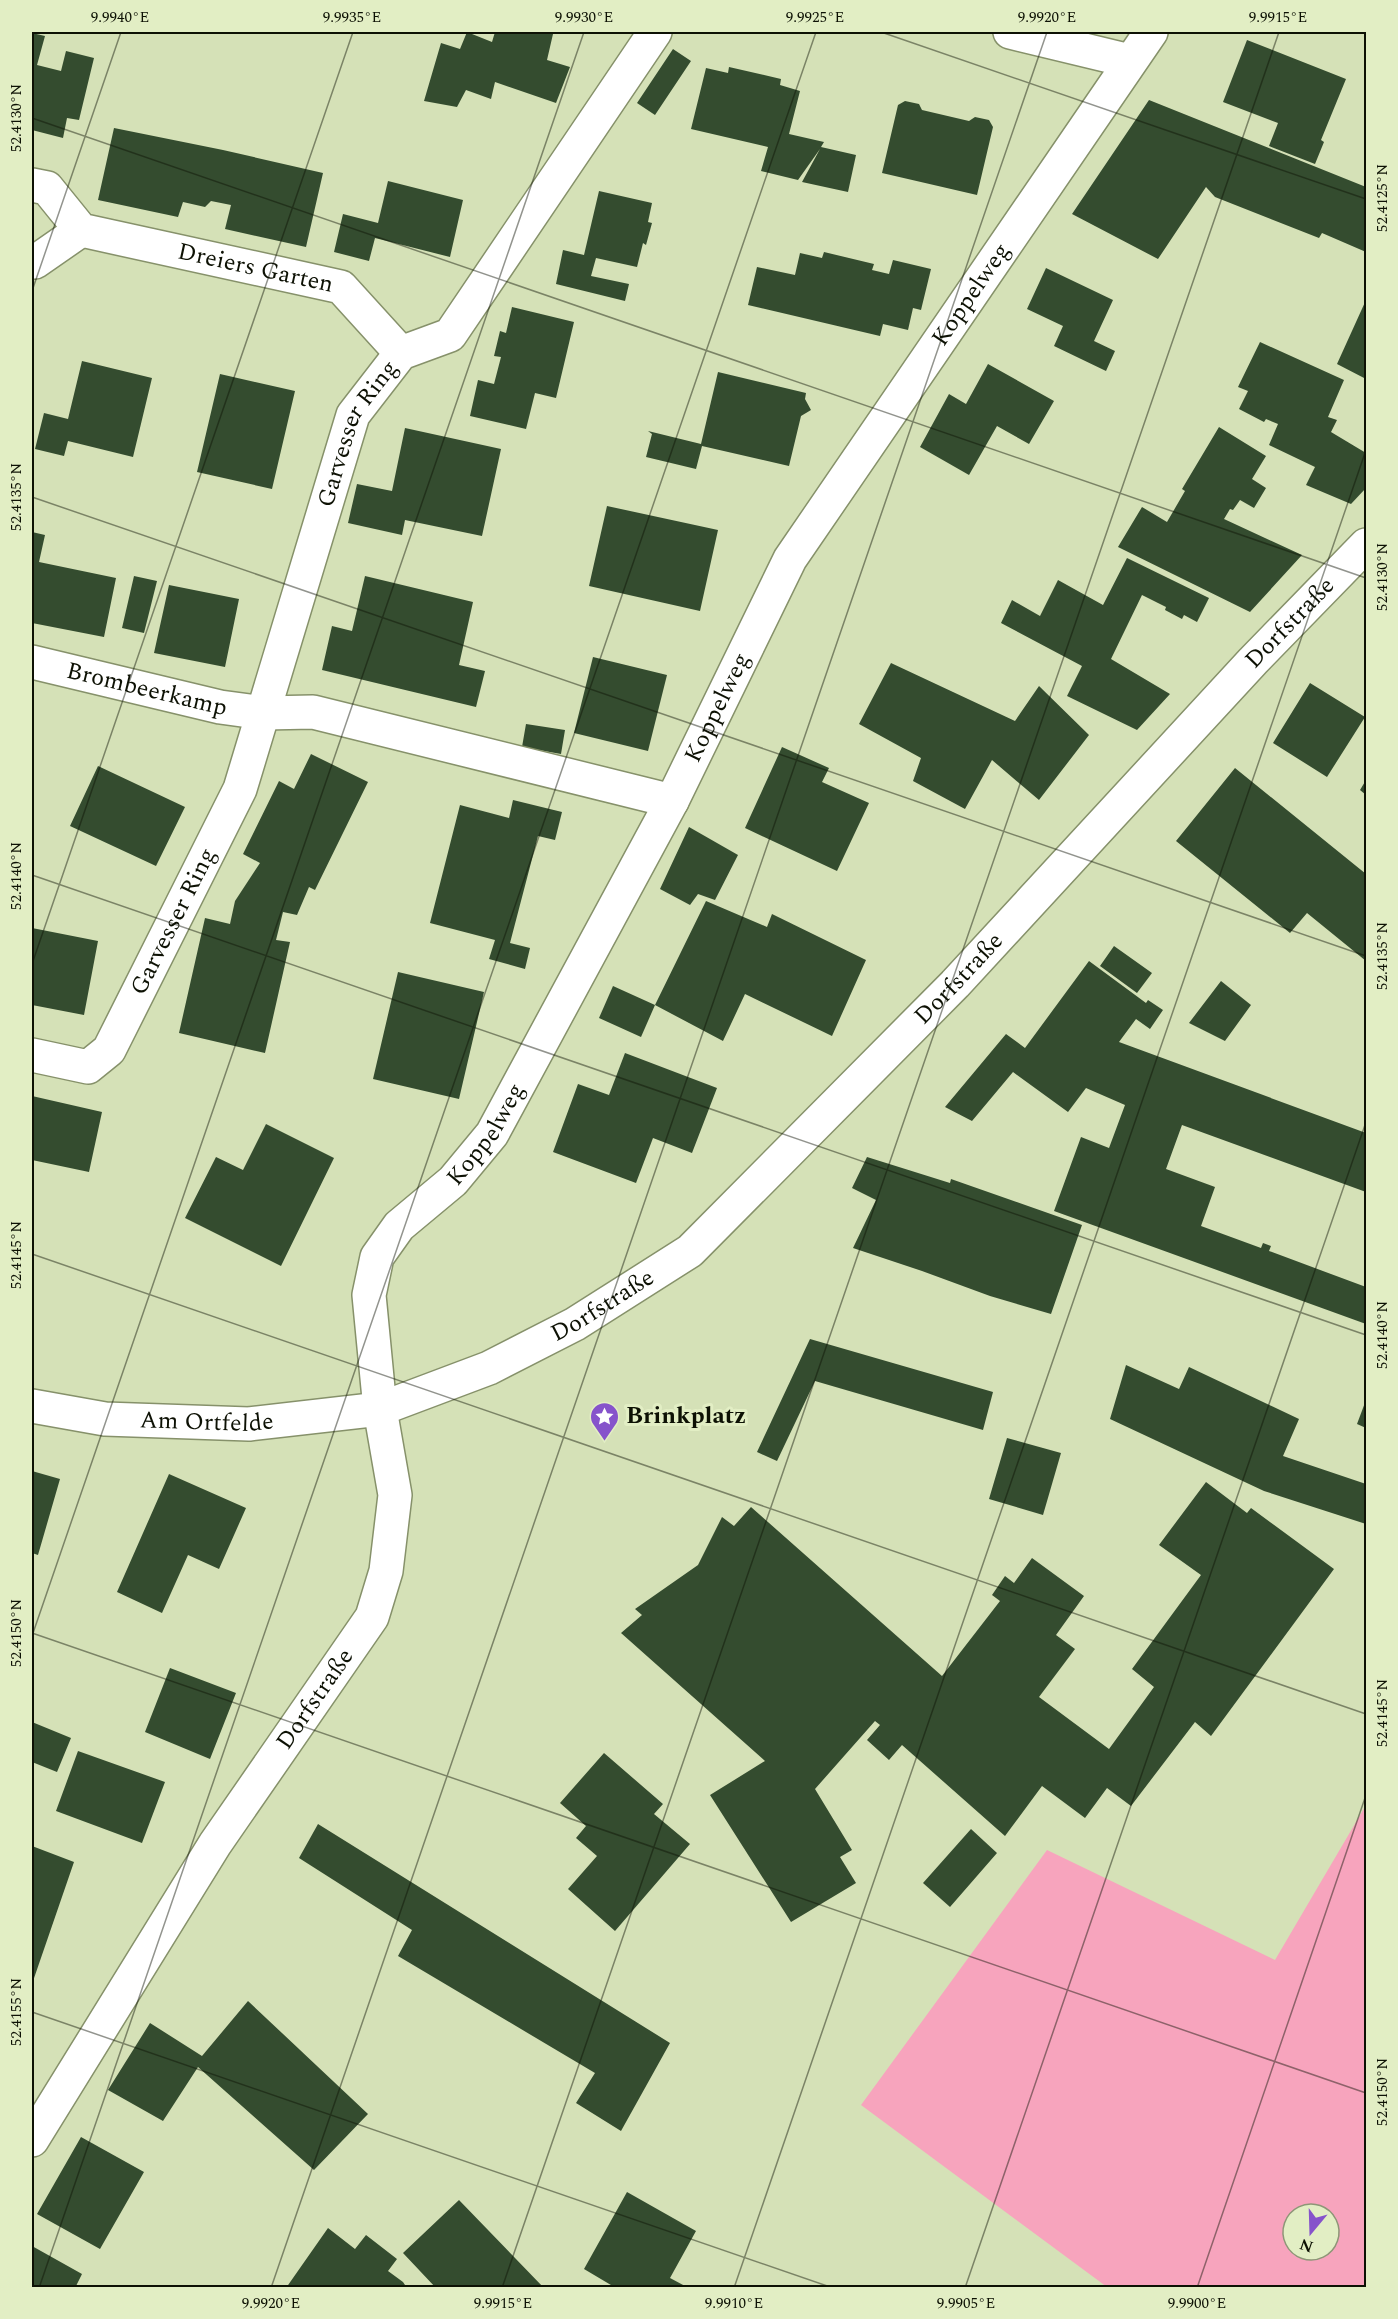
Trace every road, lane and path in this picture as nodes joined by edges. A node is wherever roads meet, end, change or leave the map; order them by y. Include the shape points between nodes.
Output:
1 (655, 32) edge
2 (1010, 32) edge
3 (1152, 32) edge
4 (1130, 61) junction
5 (32, 184) edge
6 (81, 230) junction
7 (32, 261) edge
8 (401, 353) junction
9 (1366, 544) edge
10 (32, 662) edge
11 (264, 713) junction
12 (672, 801) junction
13 (32, 1055) edge
14 (32, 1406) edge
15 (380, 1409) junction
16 (32, 2140) edge

1 - 8 street, Garvesser Ring via 450,335
2 - 4 street
3 - 4 street, Koppelweg
4 - 12 street, Koppelweg via 790,558
5 - 6 street via 47,188
6 - 7 street
6 - 8 street, Dreiers Garten via 341,287
8 - 11 street, Garvesser Ring via 353,415
9 - 15 street, Dorfstraße via 955,984 690,1251 575,1324 489,1368
10 - 11 street, Brombeerkamp via 220,707
11 - 12 street via 313,712
11 - 13 street, Garvesser Ring via 240,789 109,1050 88,1067
12 - 15 street, Koppelweg via 492,1134 453,1181 399,1226 377,1257 369,1295
14 - 15 street, Am Ortfelde via 105,1419 249,1424
15 - 16 street, Dorfstraße via 395,1495 386,1571 372,1617 215,1844

